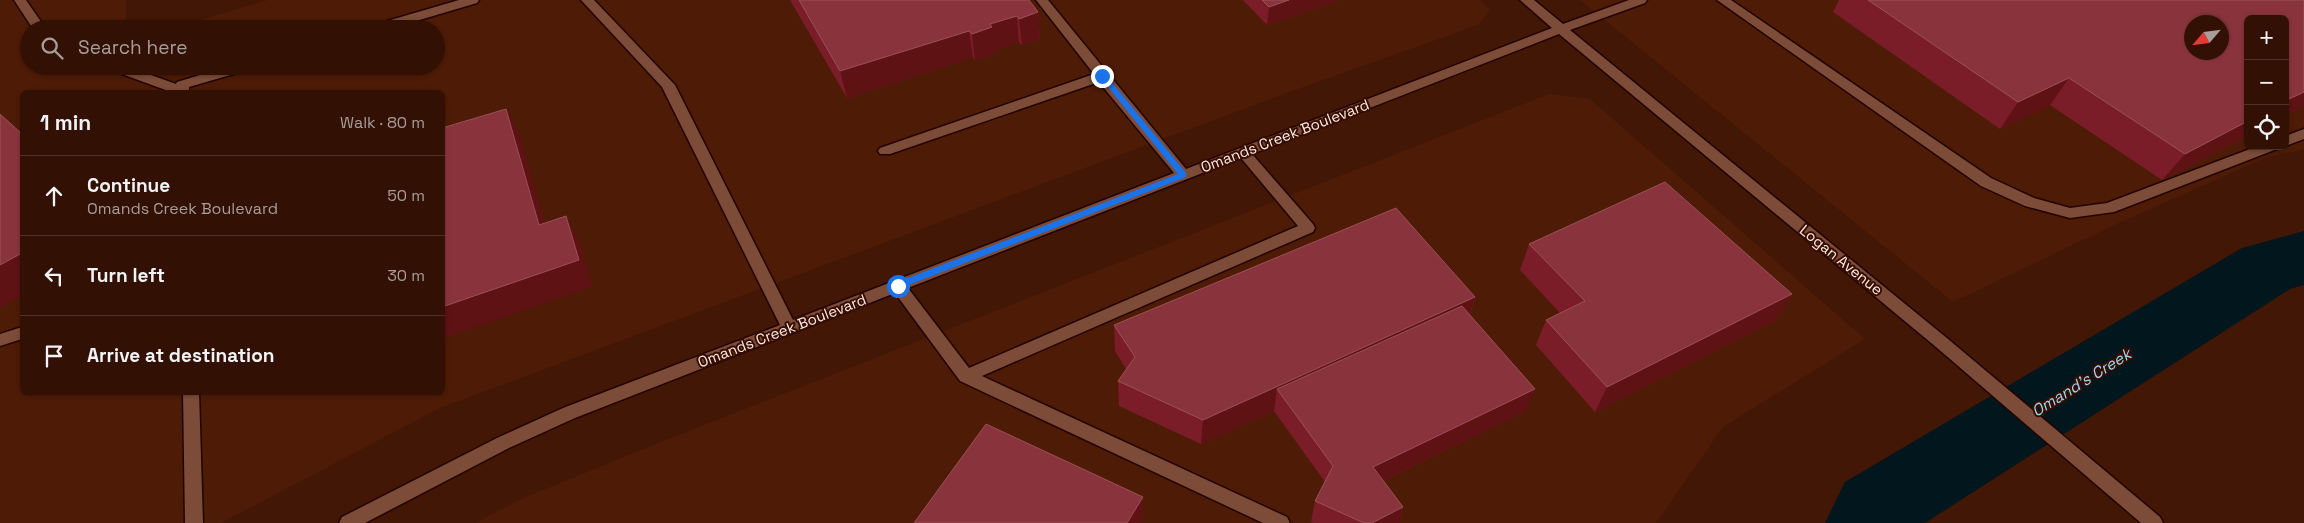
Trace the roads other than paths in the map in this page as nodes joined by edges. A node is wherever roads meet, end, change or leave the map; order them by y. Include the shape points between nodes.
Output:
1 (20, 0) edge
2 (473, 0) edge
3 (587, 0) edge
4 (1042, 0) edge
5 (1526, 0) edge
6 (1641, 0) edge
7 (1723, 0) edge
8 (34, 20) edge
9 (405, 20) edge
10 (1561, 29) junction
11 (137, 75) edge
12 (216, 75) edge
13 (1102, 76) junction
14 (178, 90) edge
15 (183, 90) edge
16 (2304, 134) edge
17 (2289, 140) edge
18 (2261, 150) edge
19 (886, 151) dead end
20 (1243, 152) junction
21 (1184, 175) junction
22 (898, 286) junction
23 (789, 328) junction
24 (20, 334) edge
25 (0, 340) edge
26 (966, 376) junction
27 (191, 395) edge
28 (194, 523) edge
29 (348, 523) edge
30 (1281, 523) edge
31 (2154, 523) edge

1 - 8 street
2 - 9 street
3 - 23 street via 668,85
4 - 13 street
5 - 10 street, Logan Avenue
6 - 10 street, Omands Creek Boulevard
7 - 18 street via 1986,182 2030,202 2070,213 2109,208
10 - 20 street, Omands Creek Boulevard
10 - 31 street, Logan Avenue via 1942,343
11 - 14 street
12 - 15 street via 182,85
13 - 19 street
13 - 21 street
16 - 17 street
20 - 21 street, Omands Creek Boulevard
20 - 26 street via 1308,228
21 - 22 street, Omands Creek Boulevard
22 - 23 street, Omands Creek Boulevard
22 - 26 street
23 - 29 street, Omands Creek Boulevard via 569,413
24 - 25 street
26 - 30 street
27 - 28 street

